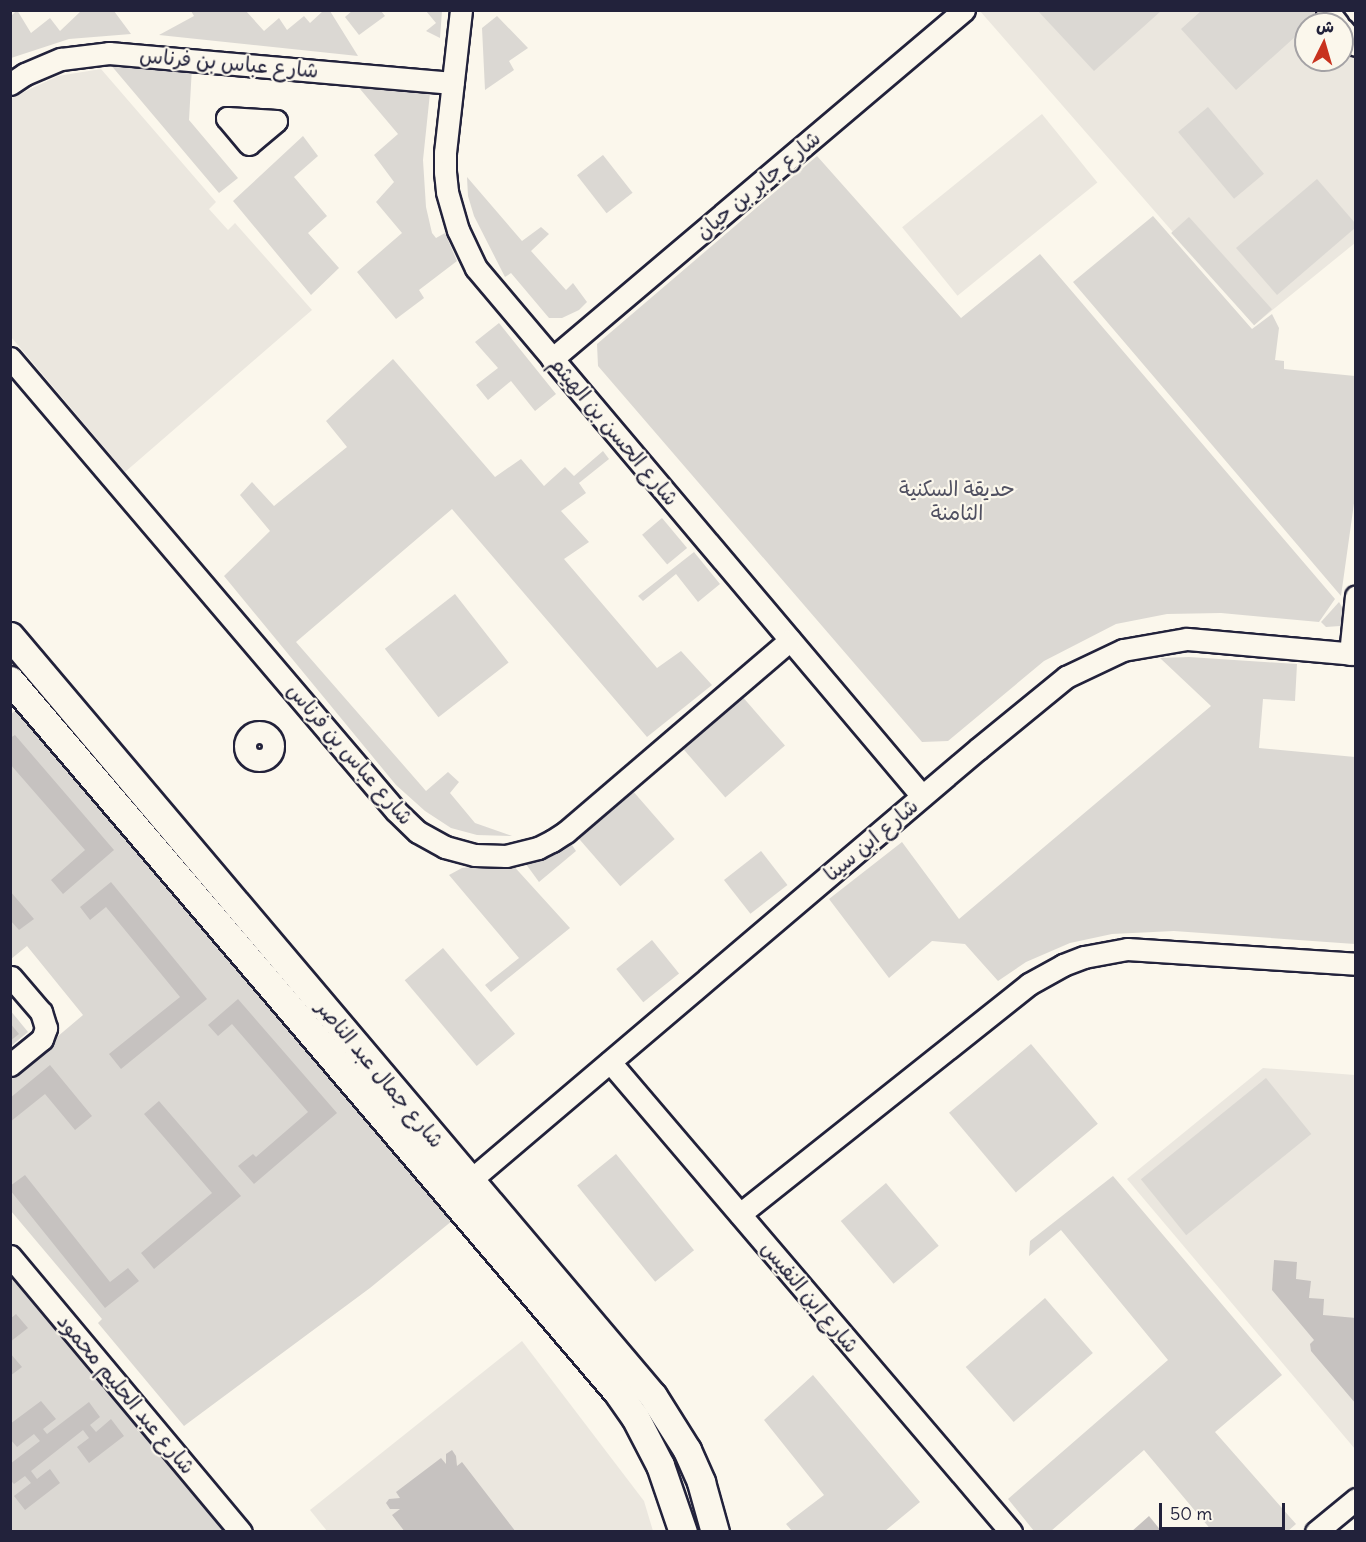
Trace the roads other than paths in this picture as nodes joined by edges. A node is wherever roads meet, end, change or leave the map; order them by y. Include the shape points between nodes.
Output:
1 (461, 10) edge
2 (964, 10) edge
3 (453, 83) junction
4 (10, 84) edge
5 (10, 358) edge
6 (552, 359) junction
7 (1356, 596) edge
8 (10, 636) edge
9 (790, 640) junction
10 (1353, 654) edge
11 (35, 665) junction
12 (11, 684) edge
13 (922, 796) junction
14 (1356, 964) edge
15 (11, 977) edge
16 (610, 1062) junction
17 (10, 1065) edge
18 (460, 1189) junction
19 (740, 1214) junction
20 (10, 1256) edge
21 (1356, 1499) edge
22 (241, 1532) edge
23 (683, 1532) edge
24 (715, 1532) edge
25 (1011, 1532) edge
26 (1317, 1532) edge

1 - 3 street, شارع الحسن بن الهيثم
2 - 6 street, شارع جابر بن حيان
3 - 4 street, شارع عباس بن فرناس via 109,53 61,60
3 - 6 street, شارع الحسن بن الهيثم via 445,172 458,230 482,276
5 - 9 street, شارع عباس بن فرناس via 396,811 418,832 445,847 475,855 506,856 552,841
6 - 9 street, شارع الحسن بن الهيثم
7 - 10 street
8 - 11 main road, شارع جمال عبد الناصر
9 - 13 street, شارع الحسن بن الهيثم
10 - 13 street, شارع ابن سينا via 1187,639 1123,650 1084,666 1049,688
11 - 12 street
11 - 18 main road, شارع جمال عبد الناصر
12 - 18 main road, شارع جمال عبد الناصر
13 - 16 street, شارع ابن سينا
14 - 19 street via 1127,949 1063,965 1029,984
15 - 17 street via 41,1012 46,1028 42,1039
16 - 18 street, شارع ابن سينا
16 - 19 street, شارع ابن النفيس
18 - 23 main road, شارع جمال عبد الناصر via 634,1418 660,1465
18 - 24 main road, شارع جمال عبد الناصر via 667,1416 701,1482
19 - 25 street, شارع ابن النفيس
20 - 22 street, شارع عبد الحليم محمود
21 - 26 street

